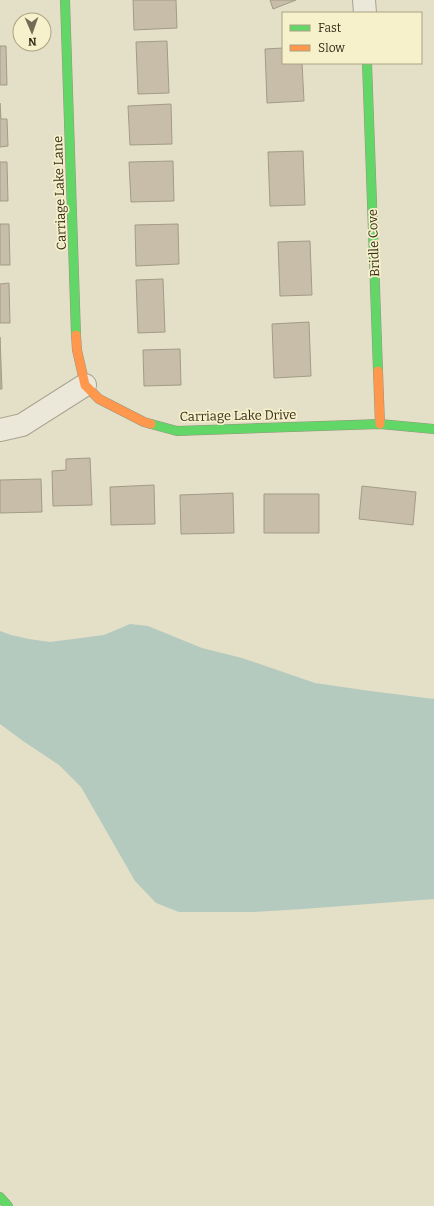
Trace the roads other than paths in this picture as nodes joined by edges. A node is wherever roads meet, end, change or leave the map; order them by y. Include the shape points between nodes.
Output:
1 (65, 0) edge
2 (364, 0) edge
3 (365, 12) edge
4 (367, 64) edge
5 (85, 385) junction
6 (380, 424) junction
7 (434, 429) edge
8 (0, 430) edge
9 (0, 1197) edge
10 (8, 1206) edge

1 - 5 main road, Carriage Lake Lane via 77,350
2 - 3 street
4 - 6 main road, Bridle Cove
5 - 6 main road, Carriage Lake Drive via 99,399 144,422 177,430
5 - 8 street via 22,424
6 - 7 main road, Carriage Lake Drive
9 - 10 main road

